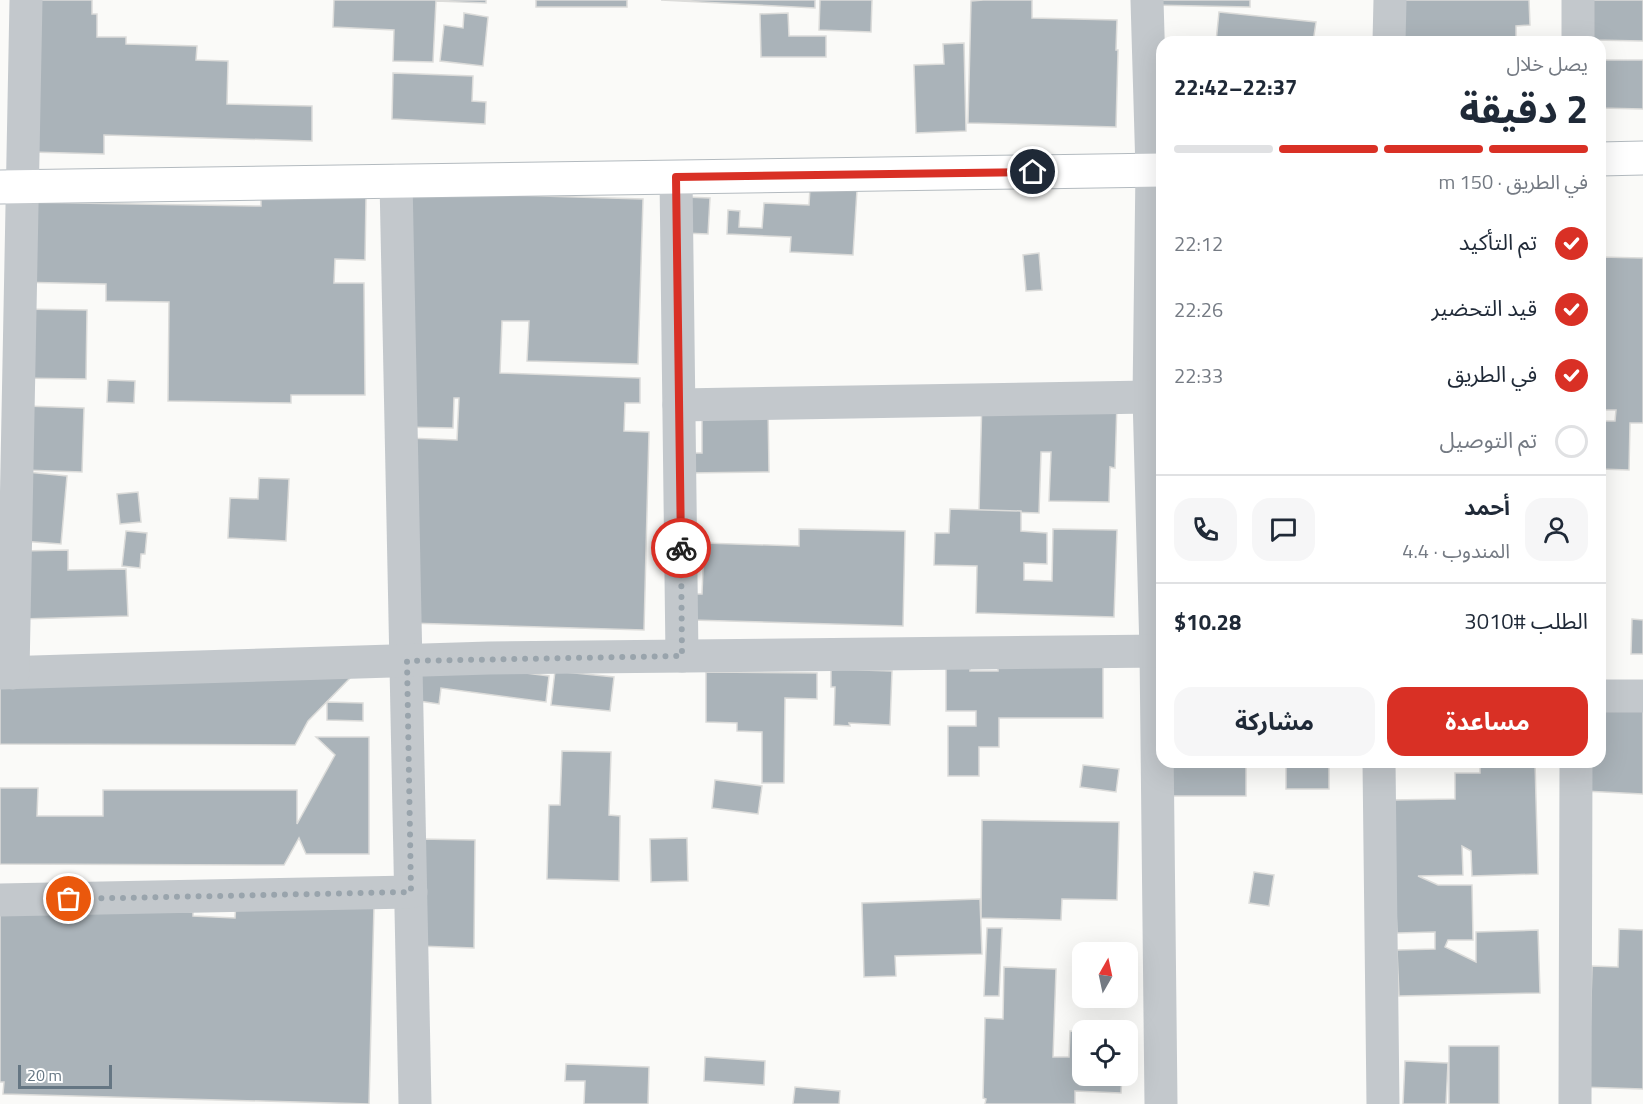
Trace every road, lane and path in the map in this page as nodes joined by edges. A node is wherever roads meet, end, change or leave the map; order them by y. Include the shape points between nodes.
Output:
1 (26, 0) edge
2 (1147, 0) edge
3 (1390, 0) edge
4 (1578, 0) edge
5 (1389, 36) edge
6 (1578, 36) edge
7 (1156, 153) edge
8 (1643, 158) edge
9 (1606, 159) edge
10 (1156, 170) edge
11 (676, 177) junction
12 (396, 181) junction
13 (12, 187) edge
14 (1156, 198) edge
15 (10, 397) edge
16 (1149, 397) junction
17 (679, 405) junction
18 (1156, 575) edge
19 (1156, 651) edge
20 (682, 656) junction
21 (407, 661) junction
22 (7, 673) edge
23 (1606, 696) edge
24 (1643, 696) edge
25 (1160, 768) edge
26 (1379, 768) edge
27 (1576, 768) edge
28 (411, 892) junction
29 (0, 900) edge
30 (415, 1104) edge
31 (1161, 1104) edge
32 (1383, 1104) edge
33 (1575, 1104) edge

1 - 13 street
2 - 7 street
3 - 5 street
4 - 6 street
8 - 9 main road
10 - 11 main road
11 - 12 main road
11 - 17 street
12 - 13 main road
12 - 21 street
13 - 15 street
14 - 16 street
15 - 22 street
16 - 17 street
16 - 18 street
17 - 20 street
19 - 20 street
20 - 21 street
21 - 22 street
21 - 28 street
23 - 24 street
25 - 31 street
26 - 32 street
27 - 33 street
28 - 29 street
28 - 30 street

